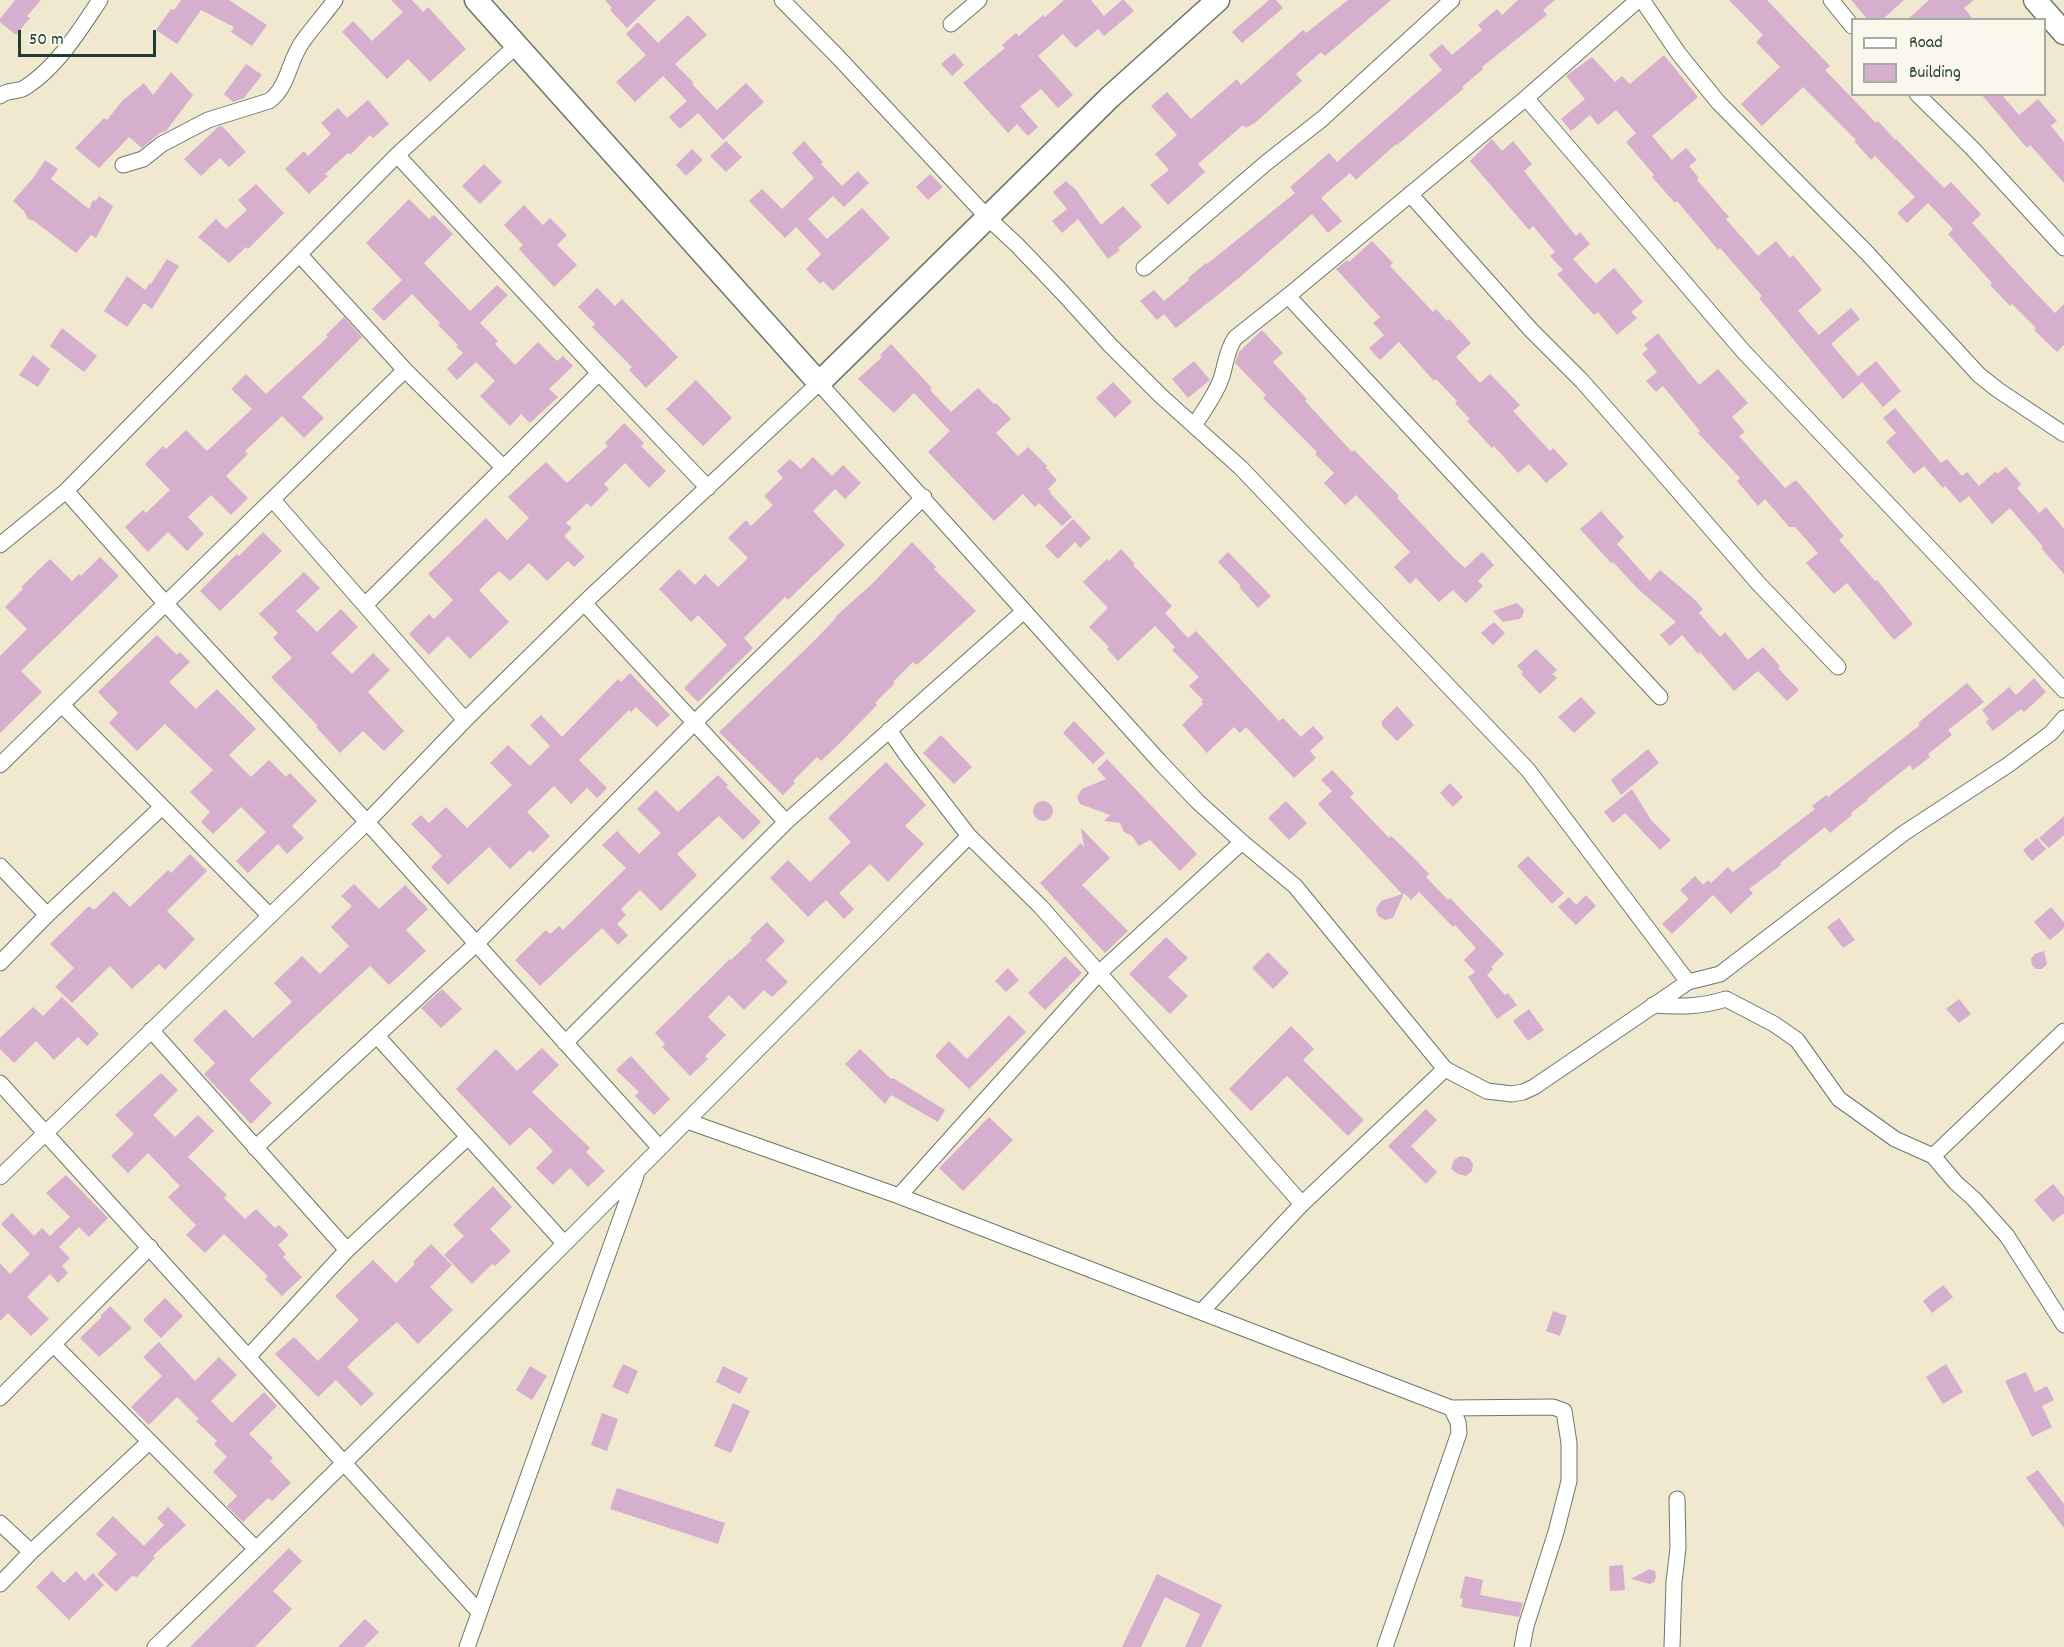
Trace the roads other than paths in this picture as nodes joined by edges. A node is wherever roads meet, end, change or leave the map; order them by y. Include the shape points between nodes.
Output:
1 (100, 0) edge
2 (335, 0) edge
3 (476, 0) edge
4 (782, 0) edge
5 (980, 0) edge
6 (1218, 0) edge
7 (1452, 0) edge
8 (1638, 0) edge
9 (1642, 0) edge
10 (1831, 0) edge
11 (2036, 0) edge
12 (951, 24) dead end
13 (1851, 25) edge
14 (2064, 33) edge
15 (516, 46) junction
16 (0, 96) edge
17 (1919, 96) edge
18 (1526, 98) junction
19 (397, 155) junction
20 (123, 165) dead end
21 (1410, 194) junction
22 (988, 218) junction
23 (2064, 248) edge
24 (299, 254) junction
25 (1144, 268) dead end
26 (1288, 296) junction
27 (405, 370) junction
28 (598, 373) junction
29 (819, 382) junction
30 (1194, 426) junction
31 (2064, 434) edge
32 (504, 468) junction
33 (708, 488) junction
34 (66, 491) junction
35 (924, 497) junction
36 (273, 500) junction
37 (2, 541) edge
38 (584, 603) junction
39 (166, 604) junction
40 (365, 605) junction
41 (1023, 612) junction
42 (1838, 667) dead end
43 (2064, 690) edge
44 (1660, 697) dead end
45 (62, 705) junction
46 (2064, 718) edge
47 (465, 720) junction
48 (694, 723) junction
49 (889, 730) junction
50 (0, 765) edge
51 (162, 807) junction
52 (367, 822) junction
53 (786, 822) junction
54 (969, 836) junction
55 (1242, 842) junction
56 (0, 866) edge
57 (47, 915) junction
58 (270, 916) junction
59 (476, 944) junction
60 (0, 963) edge
61 (1099, 973) junction
62 (1720, 974) junction
63 (1688, 982) junction
64 (1726, 999) junction
65 (1653, 1005) junction
66 (151, 1030) junction
67 (2064, 1030) edge
68 (377, 1036) junction
69 (565, 1043) junction
70 (1445, 1069) junction
71 (0, 1083) edge
72 (687, 1121) junction
73 (46, 1133) junction
74 (468, 1137) junction
75 (255, 1148) junction
76 (660, 1148) junction
77 (1933, 1156) junction
78 (638, 1170) junction
79 (0, 1177) edge
80 (898, 1196) junction
81 (1302, 1204) junction
82 (564, 1243) junction
83 (150, 1247) junction
84 (347, 1250) junction
85 (1202, 1311) junction
86 (2064, 1325) edge
87 (54, 1346) junction
88 (249, 1356) junction
89 (0, 1398) edge
90 (1451, 1408) junction
91 (149, 1442) junction
92 (344, 1462) junction
93 (1677, 1499) dead end
94 (0, 1523) edge
95 (256, 1549) junction
96 (31, 1552) junction
97 (0, 1584) edge
98 (479, 1612) junction
99 (155, 1647) edge
100 (466, 1647) edge
101 (1385, 1647) edge
102 (1522, 1647) edge
103 (1672, 1647) edge

1 - 16 street via 64,53 25,89
2 - 20 street via 302,41 277,96 208,120 162,144 143,159
3 - 15 street
4 - 22 street
5 - 12 street
6 - 22 street via 1110,97
7 - 25 street via 1322,119
8 - 18 street
9 - 31 street via 1718,102 1868,254 1979,375
10 - 13 street
11 - 14 street
15 - 19 street
15 - 29 street
17 - 23 street
18 - 21 street
18 - 43 street via 1743,351
19 - 24 street
19 - 28 street
21 - 26 street
21 - 42 street via 1597,398 1765,591
22 - 29 street
22 - 30 street
24 - 27 street
24 - 34 street
26 - 30 street via 1235,338 1215,391
26 - 44 street
27 - 32 street
27 - 36 street
28 - 32 street
28 - 33 street
29 - 33 street
29 - 35 street
30 - 63 street via 1240,468 1528,770
32 - 40 street
33 - 38 street
34 - 37 street
34 - 39 street
35 - 41 street
35 - 48 street
36 - 39 street
36 - 40 street
38 - 47 street
38 - 48 street
39 - 45 street
39 - 52 street
40 - 47 street
41 - 49 street
41 - 55 street via 1197,801
45 - 50 street
45 - 51 street
46 - 62 street via 2051,733 2008,765 1904,833
47 - 52 street
48 - 53 street
48 - 59 street
49 - 53 street
49 - 54 street
51 - 57 street
51 - 58 street
52 - 58 street
52 - 59 street
53 - 69 street
54 - 61 street via 1041,907
54 - 72 street
55 - 61 street
55 - 70 street via 1294,886
56 - 57 street
57 - 60 street
58 - 66 street
59 - 68 street
59 - 69 street
61 - 80 street
61 - 81 street
62 - 63 street
62 - 64 street
63 - 65 street
64 - 65 street via 1705,1006
64 - 77 street via 1797,1040 1839,1099 1895,1139
65 - 70 street via 1523,1092 1487,1091
66 - 73 street
66 - 75 street
67 - 77 street
68 - 74 street
68 - 75 street
69 - 76 street
70 - 81 street
71 - 73 street
72 - 76 street
72 - 80 street
73 - 79 street
73 - 83 street
74 - 82 street
74 - 84 street
75 - 84 street
76 - 78 street
77 - 86 street via 2007,1236
78 - 82 street
78 - 98 street
80 - 85 street
81 - 85 street
82 - 92 street
83 - 87 street
83 - 88 street
84 - 88 street
85 - 90 street
87 - 89 street
87 - 91 street
88 - 92 street
90 - 101 street via 1459,1432
90 - 102 street via 1553,1407 1564,1411 1569,1481
91 - 95 street
91 - 96 street
92 - 95 street
92 - 98 street
93 - 103 street
94 - 96 street
95 - 99 street
96 - 97 street
98 - 100 street

